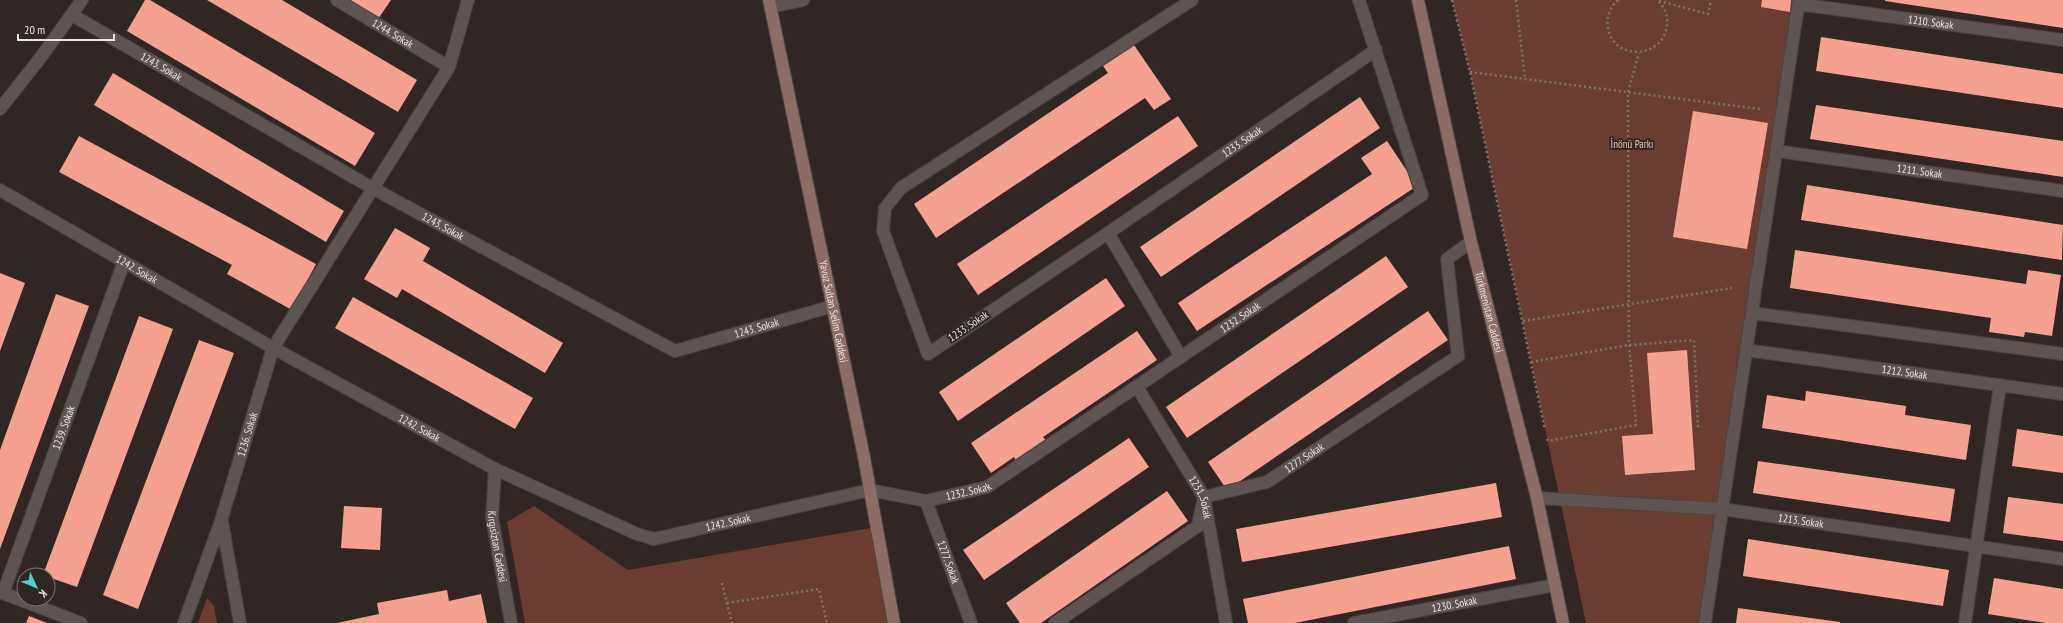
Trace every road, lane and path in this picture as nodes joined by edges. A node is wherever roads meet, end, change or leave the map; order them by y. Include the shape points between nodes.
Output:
1 (82, 0) edge
2 (337, 0) edge
3 (468, 0) edge
4 (803, 0) edge
5 (1192, 0) edge
6 (1359, 0) edge
7 (1418, 0) edge
8 (1452, 0) edge
9 (1516, 0) edge
10 (1618, 0) edge
11 (1711, 0) edge
12 (1658, 1) edge
13 (1799, 2) edge
14 (770, 3) edge
15 (72, 15) junction
16 (2063, 40) edge
17 (1376, 50) junction
18 (1639, 53) junction
19 (449, 67) junction
20 (1470, 72) junction
21 (1525, 79) junction
22 (1628, 92) junction
23 (0, 109) edge
24 (1782, 112) junction
25 (1776, 151) junction
26 (374, 189) junction
27 (0, 190) edge
28 (2063, 191) edge
29 (1108, 233) junction
30 (1471, 242) junction
31 (124, 262) junction
32 (1756, 284) junction
33 (1628, 305) junction
34 (833, 306) junction
35 (1752, 314) junction
36 (1522, 321) junction
37 (1629, 345) junction
38 (273, 348) junction
39 (1746, 350) junction
40 (2063, 354) edge
41 (1181, 357) junction
42 (1531, 362) junction
43 (2000, 385) junction
44 (1137, 387) junction
45 (2063, 394) edge
46 (1698, 428) dead end
47 (495, 469) junction
48 (870, 490) junction
49 (1204, 497) junction
50 (1537, 498) junction
51 (926, 501) junction
52 (1722, 509) junction
53 (222, 521) junction
54 (1977, 546) junction
55 (2063, 559) edge
56 (722, 583) dead end
57 (1555, 585) junction
58 (1, 592) edge
59 (727, 603) junction
60 (81, 623) edge
61 (184, 623) edge
62 (240, 623) edge
63 (511, 623) edge
64 (732, 623) edge
65 (826, 623) edge
66 (894, 623) edge
67 (971, 623) edge
68 (1055, 623) edge
69 (1226, 623) edge
70 (1354, 623) edge
71 (1563, 623) edge
72 (1705, 623) edge
73 (1965, 623) edge

1 - 15 street
2 - 19 street, 1244. Sokak
3 - 19 street, 1236. Sokak
4 - 14 street
5 - 29 street, 1233. Sokak via 901,188 885,208 883,231 928,354
6 - 17 street, 1232. Sokak
7 - 30 main road, Türkmenistan Caddesi
8 - 20 path
9 - 21 path
10 - 18 path via 1609,12 1608,32 1620,48
11 - 12 path via 1708,14
12 - 18 path via 1665,9 1667,29 1657,46
13 - 16 street, 1210. Sokak
13 - 24 street
14 - 34 main road, Yavuz Sultan Selim Caddesi
15 - 23 street
15 - 26 street, 1243. Sokak
17 - 29 street, 1233. Sokak
17 - 41 street, 1232. Sokak via 1422,195
18 - 22 path
19 - 26 street, 1236. Sokak
20 - 21 path
20 - 36 path
21 - 22 path
22 - 24 path
22 - 33 path
24 - 25 street
25 - 28 street, 1211. Sokak
25 - 32 street
26 - 34 street, 1243. Sokak via 675,351
26 - 38 street, 1236. Sokak
27 - 31 street, 1242. Sokak
29 - 41 street
30 - 49 street, 1277. Sokak via 1447,259 1458,356 1267,482
30 - 50 main road, Türkmenistan Caddesi
31 - 38 street, 1242. Sokak
31 - 58 street, 1239. Sokak
32 - 33 path
32 - 35 street
33 - 36 path
33 - 37 path
34 - 48 main road, Yavuz Sultan Selim Caddesi
35 - 39 street
35 - 40 street
36 - 42 path
37 - 42 path
37 - 42 path via 1636,424 1548,441
37 - 46 path via 1694,340
38 - 47 street, 1242. Sokak
38 - 53 street, 1236. Sokak
39 - 43 street, 1212. Sokak
39 - 52 street
41 - 44 street, 1232. Sokak
43 - 45 street, 1212. Sokak
43 - 54 street
44 - 49 street, 1231. Sokak
44 - 51 street, 1232. Sokak via 987,487
47 - 48 street, 1242. Sokak via 617,525 654,538
47 - 63 street, Kırgısiztan Caddesi via 492,518
48 - 51 street, 1232. Sokak
48 - 66 main road, Yavuz Sultan Selim Caddesi
49 - 68 street via 1198,526
49 - 69 street, 1231. Sokak
50 - 52 street, 1213. Sokak
50 - 57 main road, Türkmenistan Caddesi
51 - 67 street, 1277. Sokak
52 - 54 street, 1213. Sokak
52 - 72 street
53 - 61 street, 1236. Sokak
53 - 62 street, 1236. Sokak
54 - 55 street, 1213. Sokak
54 - 73 street
56 - 59 path
57 - 70 street, 1230. Sokak
57 - 71 main road, Türkmenistan Caddesi
58 - 60 street
59 - 64 path
59 - 65 path via 819,589

